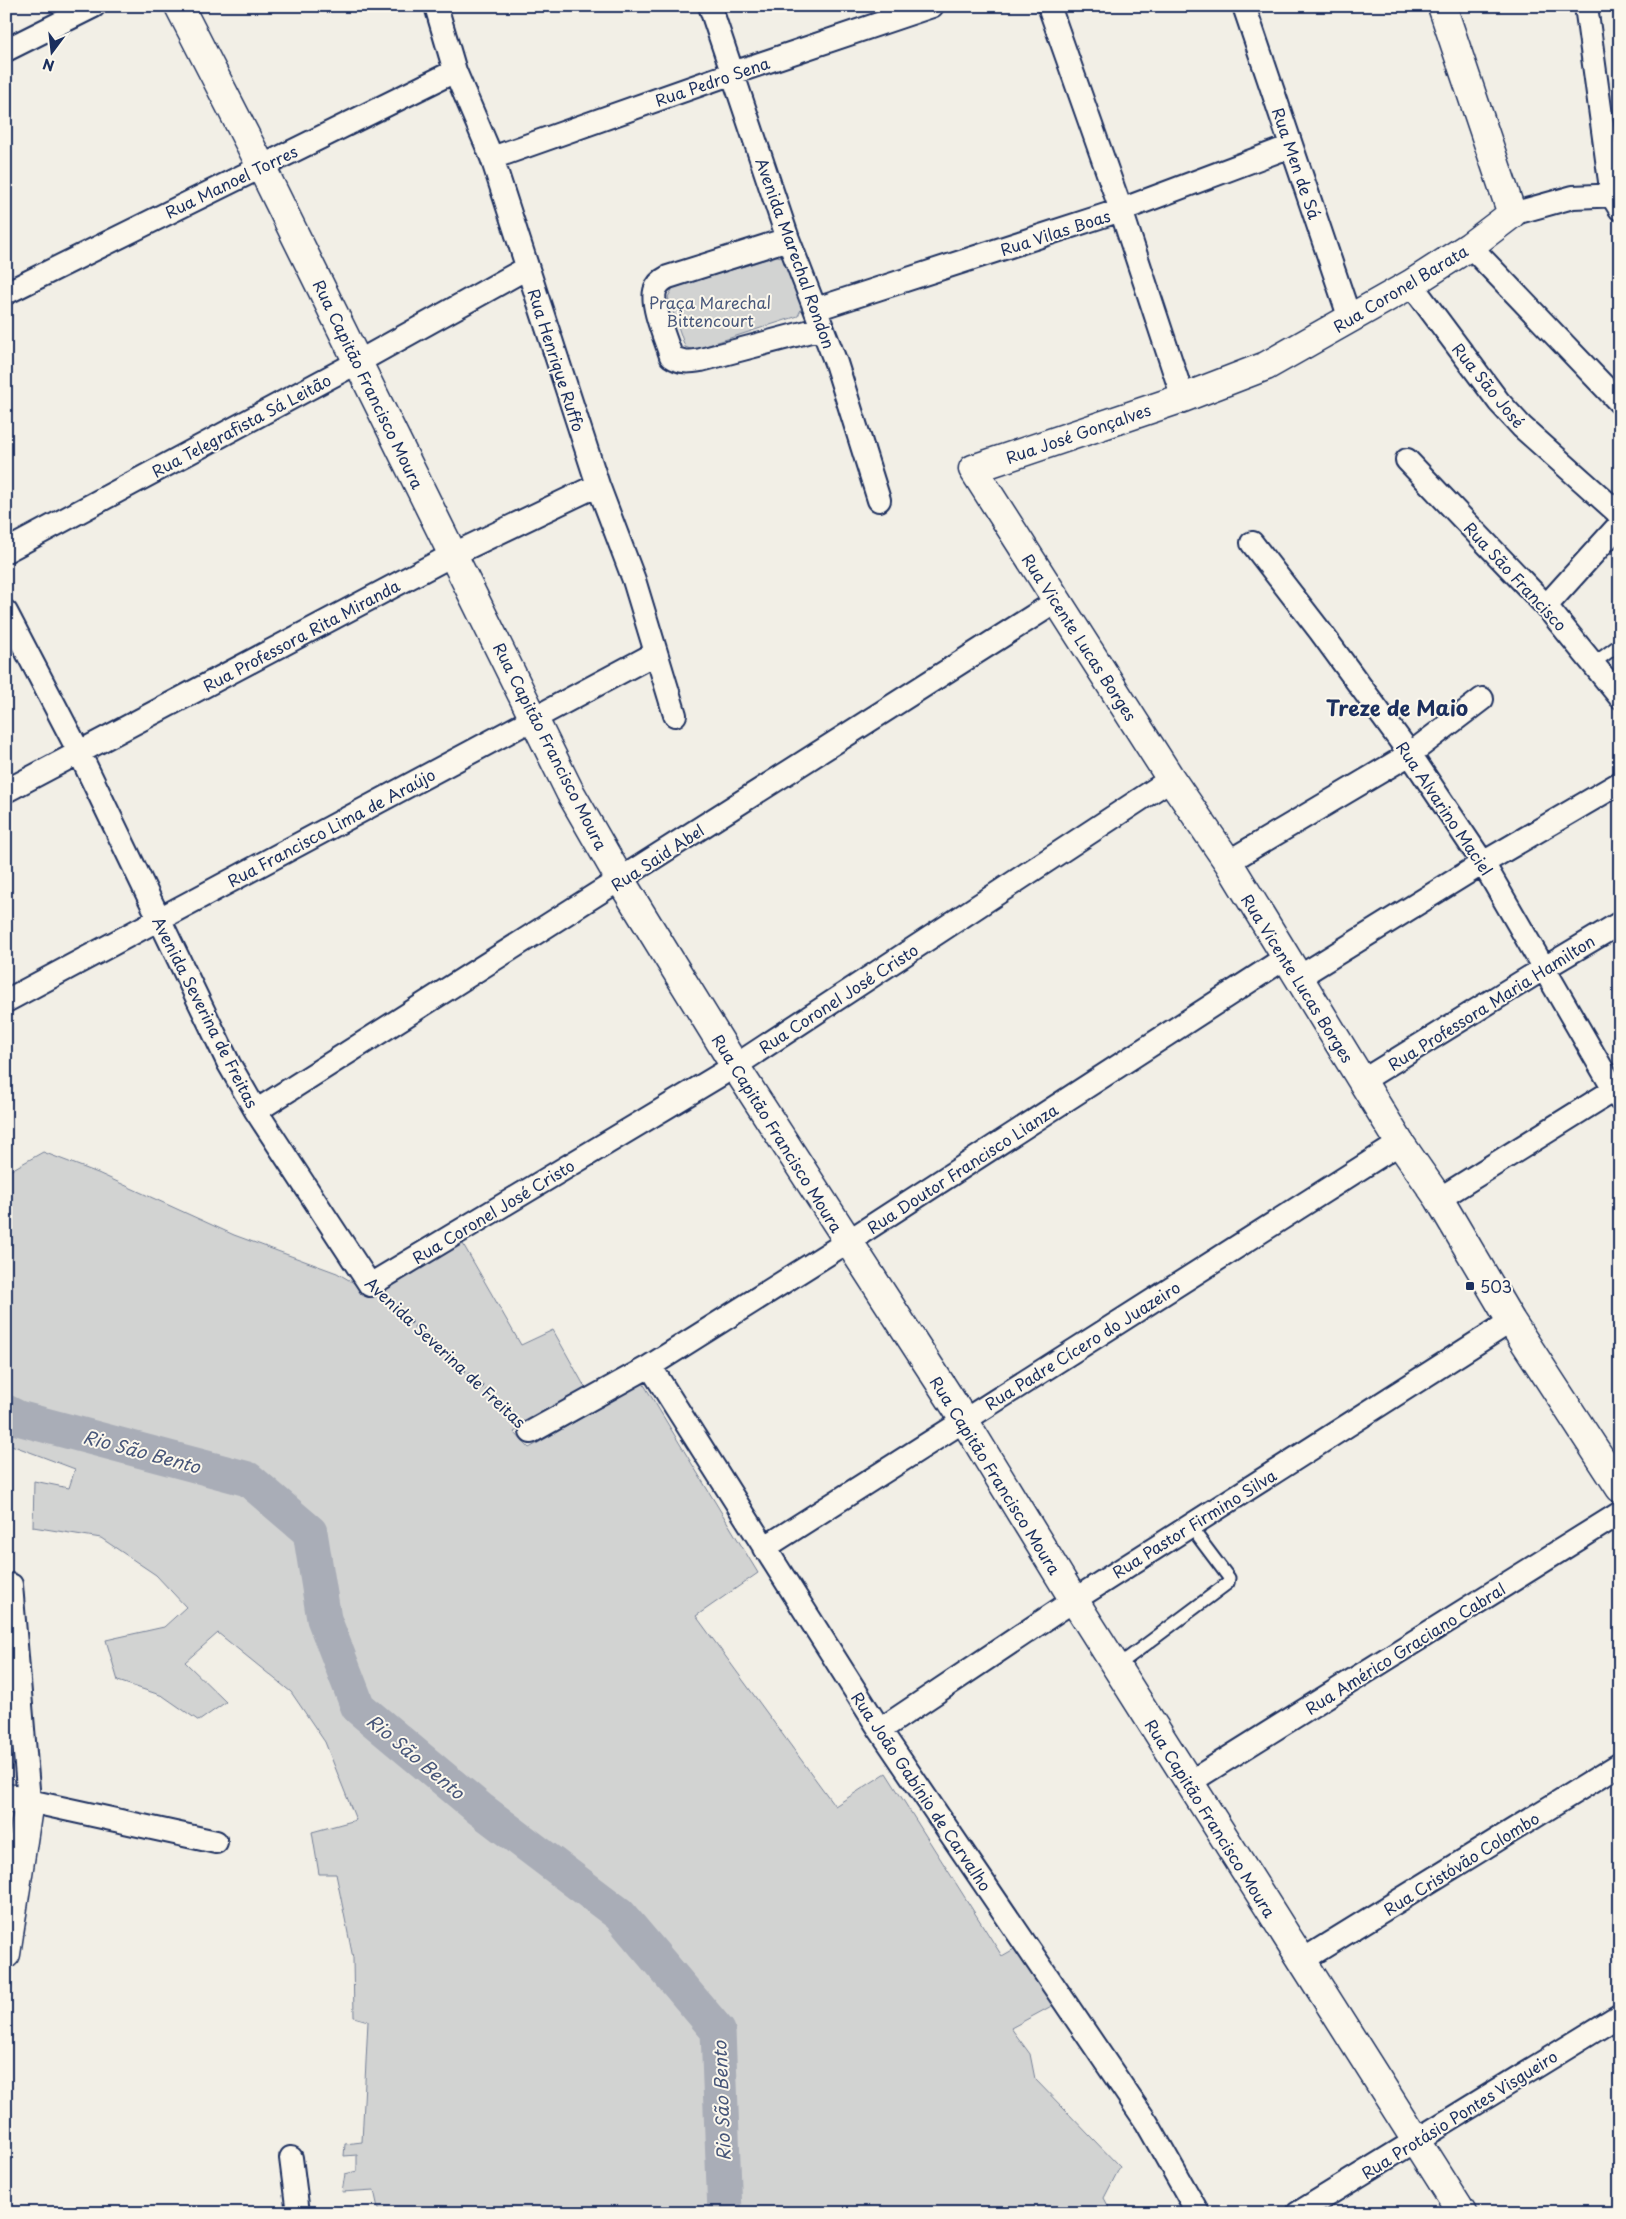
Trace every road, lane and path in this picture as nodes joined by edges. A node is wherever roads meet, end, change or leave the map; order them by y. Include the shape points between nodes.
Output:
1 (94, 6) edge
2 (179, 6) edge
3 (436, 6) edge
4 (710, 6) edge
5 (932, 6) edge
6 (1049, 6) edge
7 (1244, 6) edge
8 (1442, 6) edge
9 (1586, 6) edge
10 (6, 50) edge
11 (456, 70) junction
12 (733, 73) junction
13 (1291, 146) junction
14 (492, 158) junction
15 (261, 166) junction
16 (1617, 200) edge
17 (1121, 210) junction
18 (1512, 214) junction
19 (788, 239) junction
20 (1470, 246) junction
21 (527, 268) junction
22 (1412, 284) junction
23 (6, 293) edge
24 (819, 318) junction
25 (1350, 319) junction
26 (358, 362) junction
27 (1183, 398) junction
28 (1620, 403) edge
29 (1407, 460) dead end
30 (973, 469) joint
31 (598, 484) junction
32 (879, 500) dead end
33 (1619, 515) edge
34 (1252, 542) dead end
35 (6, 551) edge
36 (454, 554) junction
37 (1057, 601) junction
38 (1546, 606) junction
39 (6, 612) edge
40 (1620, 644) edge
41 (656, 653) junction
42 (1594, 663) junction
43 (1620, 697) edge
44 (1482, 699) dead end
45 (675, 715) dead end
46 (535, 719) junction
47 (79, 752) junction
48 (1410, 754) junction
49 (1171, 779) junction
50 (1620, 783) edge
51 (6, 791) edge
52 (1228, 862) junction
53 (1483, 863) junction
54 (621, 880) junction
55 (158, 920) junction
56 (1620, 923) edge
57 (1292, 967) junction
58 (1542, 969) junction
59 (6, 1001) edge
60 (735, 1066) junction
61 (1362, 1082) junction
62 (1618, 1092) edge
63 (256, 1111) junction
64 (1400, 1143) junction
65 (1439, 1199) junction
66 (848, 1242) junction
67 (370, 1285) junction
68 (1511, 1321) junction
69 (650, 1366) junction
70 (964, 1420) junction
71 (531, 1432) joint
72 (1620, 1488) edge
73 (1620, 1513) edge
74 (1190, 1526) junction
75 (764, 1548) junction
76 (11, 1585) dead end
77 (1074, 1600) junction
78 (1116, 1667) junction
79 (880, 1730) junction
80 (1620, 1764) edge
81 (1190, 1782) junction
82 (18, 1800) edge
83 (216, 1842) dead end
84 (6, 1954) edge
85 (1301, 1961) junction
86 (1620, 2015) edge
87 (1416, 2140) junction
88 (291, 2158) dead end
89 (298, 2213) edge
90 (1198, 2213) edge
91 (1298, 2213) edge
92 (1462, 2213) edge

1 - 10 street
2 - 15 main road, Rua Capitão Francisco Moura
3 - 11 street, Rua Henrique Ruffo
4 - 12 street, Avenida Marechal Rondon
5 - 12 street, Rua Pedro Sena
6 - 17 street
7 - 13 street, Rua Men de Sá
8 - 18 main road
9 - 16 street
11 - 14 street, Rua Henrique Ruffo
11 - 15 street, Rua Manoel Torres
12 - 14 street, Rua Pedro Sena
12 - 19 street, Avenida Marechal Rondon
13 - 17 street, Rua Vilas Boas
13 - 25 street, Rua Men de Sá
14 - 21 street, Rua Henrique Ruffo
15 - 23 street, Rua Manoel Torres
15 - 26 main road, Rua Capitão Francisco Moura
16 - 18 street, Rua Coronel Barata via 1573,197
17 - 24 street, Rua Vilas Boas
17 - 27 street
18 - 20 main road, Rua Coronel Barata
19 - 24 street, Avenida Marechal Rondon
19 - 24 street via 660,281 654,300 671,356 687,362 701,360
20 - 22 main road, Rua Coronel Barata
20 - 28 street
21 - 26 street, Rua Telegrafista Sá Leitão
21 - 31 street, Rua Henrique Ruffo
22 - 25 main road, Rua Coronel Barata
22 - 33 street, Rua São José via 1522,427
24 - 32 street, Avenida Marechal Rondon
25 - 27 main road, Rua Coronel Barata via 1266,366
26 - 35 street, Rua Telegrafista Sá Leitão
26 - 36 main road, Rua Capitão Francisco Moura
27 - 30 main road, Rua José Gonçalves
29 - 38 street, Rua São Francisco
30 - 37 main road, Rua Vicente Lucas Borges
31 - 36 street, Rua Professora Rita Miranda
31 - 41 street, Rua Henrique Ruffo via 634,580
33 - 38 street
34 - 48 street, Rua Alvarino Maciel
36 - 46 main road, Rua Capitão Francisco Moura
36 - 47 street, Rua Professora Rita Miranda
37 - 49 main road, Rua Vicente Lucas Borges
37 - 54 street, Rua Said Abel
38 - 42 street, Rua São Francisco
39 - 47 street, Avenida Severina de Freitas
40 - 42 lane
41 - 45 street, Rua Henrique Ruffo
41 - 46 street, Rua Francisco Lima de Araújo
42 - 43 street, Rua São Francisco
44 - 48 street
46 - 54 main road, Rua Capitão Francisco Moura via 570,792
46 - 55 street, Rua Francisco Lima de Araújo
47 - 51 street, Rua Professora Rita Miranda
47 - 55 street, Avenida Severina de Freitas
48 - 52 street
48 - 53 street, Rua Alvarino Maciel
49 - 52 main road, Rua Vicente Lucas Borges
49 - 60 street, Rua Coronel José Cristo
50 - 53 street, Rua Doutor Francisco Lianza
52 - 57 main road, Rua Vicente Lucas Borges
53 - 57 street, Rua Doutor Francisco Lianza
53 - 58 street, Rua Alvarino Maciel
54 - 60 main road, Rua Capitão Francisco Moura
54 - 63 street, Rua Said Abel
55 - 59 street, Rua Francisco Lima de Araújo
55 - 63 street, Avenida Severina de Freitas via 229,1064
56 - 58 street, Rua Professora Maria Hamilton
57 - 61 main road, Rua Vicente Lucas Borges
57 - 66 street, Rua Doutor Francisco Lianza
58 - 61 street, Rua Professora Maria Hamilton
58 - 62 street, Rua Alvarino Maciel
60 - 66 main road, Rua Capitão Francisco Moura
60 - 67 street, Rua Coronel José Cristo
61 - 64 main road, Rua Vicente Lucas Borges
62 - 65 street
63 - 67 street, Avenida Severina de Freitas
64 - 65 main road, Rua Vicente Lucas Borges
64 - 70 street, Rua Padre Cícero do Juazeiro
65 - 68 main road, Rua Vicente Lucas Borges
66 - 69 street, Rua Doutor Francisco Lianza
66 - 70 main road, Rua Capitão Francisco Moura
67 - 71 path, Avenida Severina de Freitas
68 - 72 main road, Rua Vicente Lucas Borges
68 - 74 street, Rua Pastor Firmino Silva
69 - 71 street, Rua Doutor Francisco Lianza
69 - 75 street, Rua João Gabínio de Carvalho
70 - 75 street, Rua Padre Cícero do Juazeiro
70 - 77 main road, Rua Capitão Francisco Moura
73 - 81 street, Rua Américo Graciano Cabral
74 - 77 street, Rua Pastor Firmino Silva
74 - 78 lane via 1229,1578 1228,1583
75 - 79 street, Rua João Gabínio de Carvalho
76 - 82 street
77 - 78 main road, Rua Capitão Francisco Moura
77 - 79 street, Rua Pastor Firmino Silva
78 - 81 main road, Rua Capitão Francisco Moura
79 - 90 street, Rua João Gabínio de Carvalho via 1147,2123
80 - 85 street, Rua Cristóvão Colombo
81 - 85 main road, Rua Capitão Francisco Moura
82 - 83 street
82 - 84 main road
85 - 87 main road, Rua Capitão Francisco Moura
86 - 87 street, Rua Protásio Pontes Visgueiro
87 - 91 street, Rua Protásio Pontes Visgueiro
87 - 92 main road, Rua Capitão Francisco Moura
88 - 89 street

